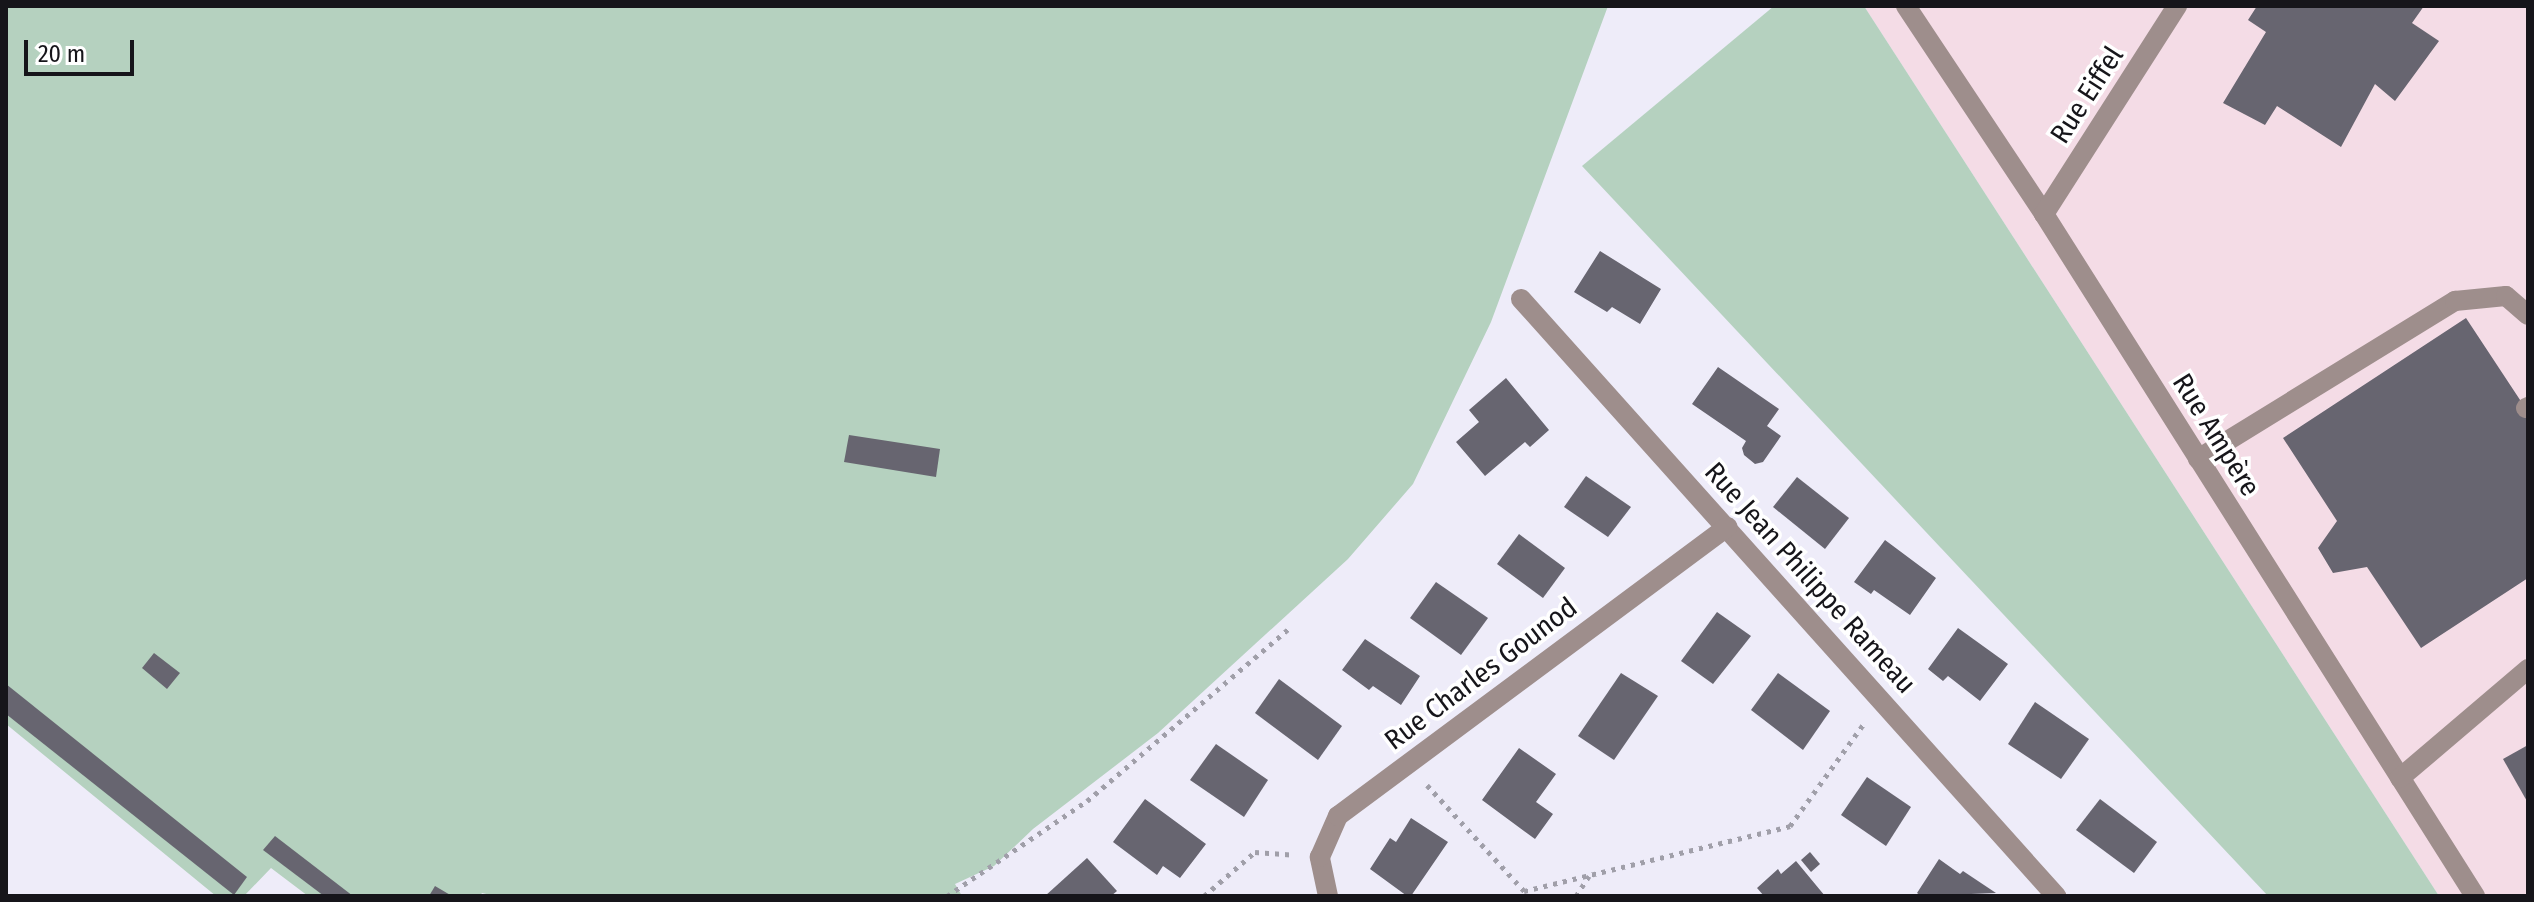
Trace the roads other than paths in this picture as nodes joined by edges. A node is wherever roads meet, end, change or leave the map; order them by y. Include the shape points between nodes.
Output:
1 (1906, 6) edge
2 (2177, 6) edge
3 (2044, 214) junction
4 (1521, 299) dead end
5 (2528, 315) edge
6 (2198, 459) junction
7 (1727, 527) junction
8 (2528, 669) edge
9 (2400, 778) junction
10 (1328, 896) edge
11 (2056, 896) edge
12 (2475, 896) edge

1 - 3 street, Rue Ampère
2 - 3 street, Rue Eiffel
3 - 6 street, Rue Ampère
4 - 7 street, Rue Jean Philippe Rameau
5 - 6 street via 2506,296 2455,301
6 - 9 street, Rue Ampère
7 - 10 street, Rue Charles Gounod via 1338,816 1320,857
7 - 11 street, Rue Jean Philippe Rameau
8 - 9 street
9 - 12 street, Rue Ampère

